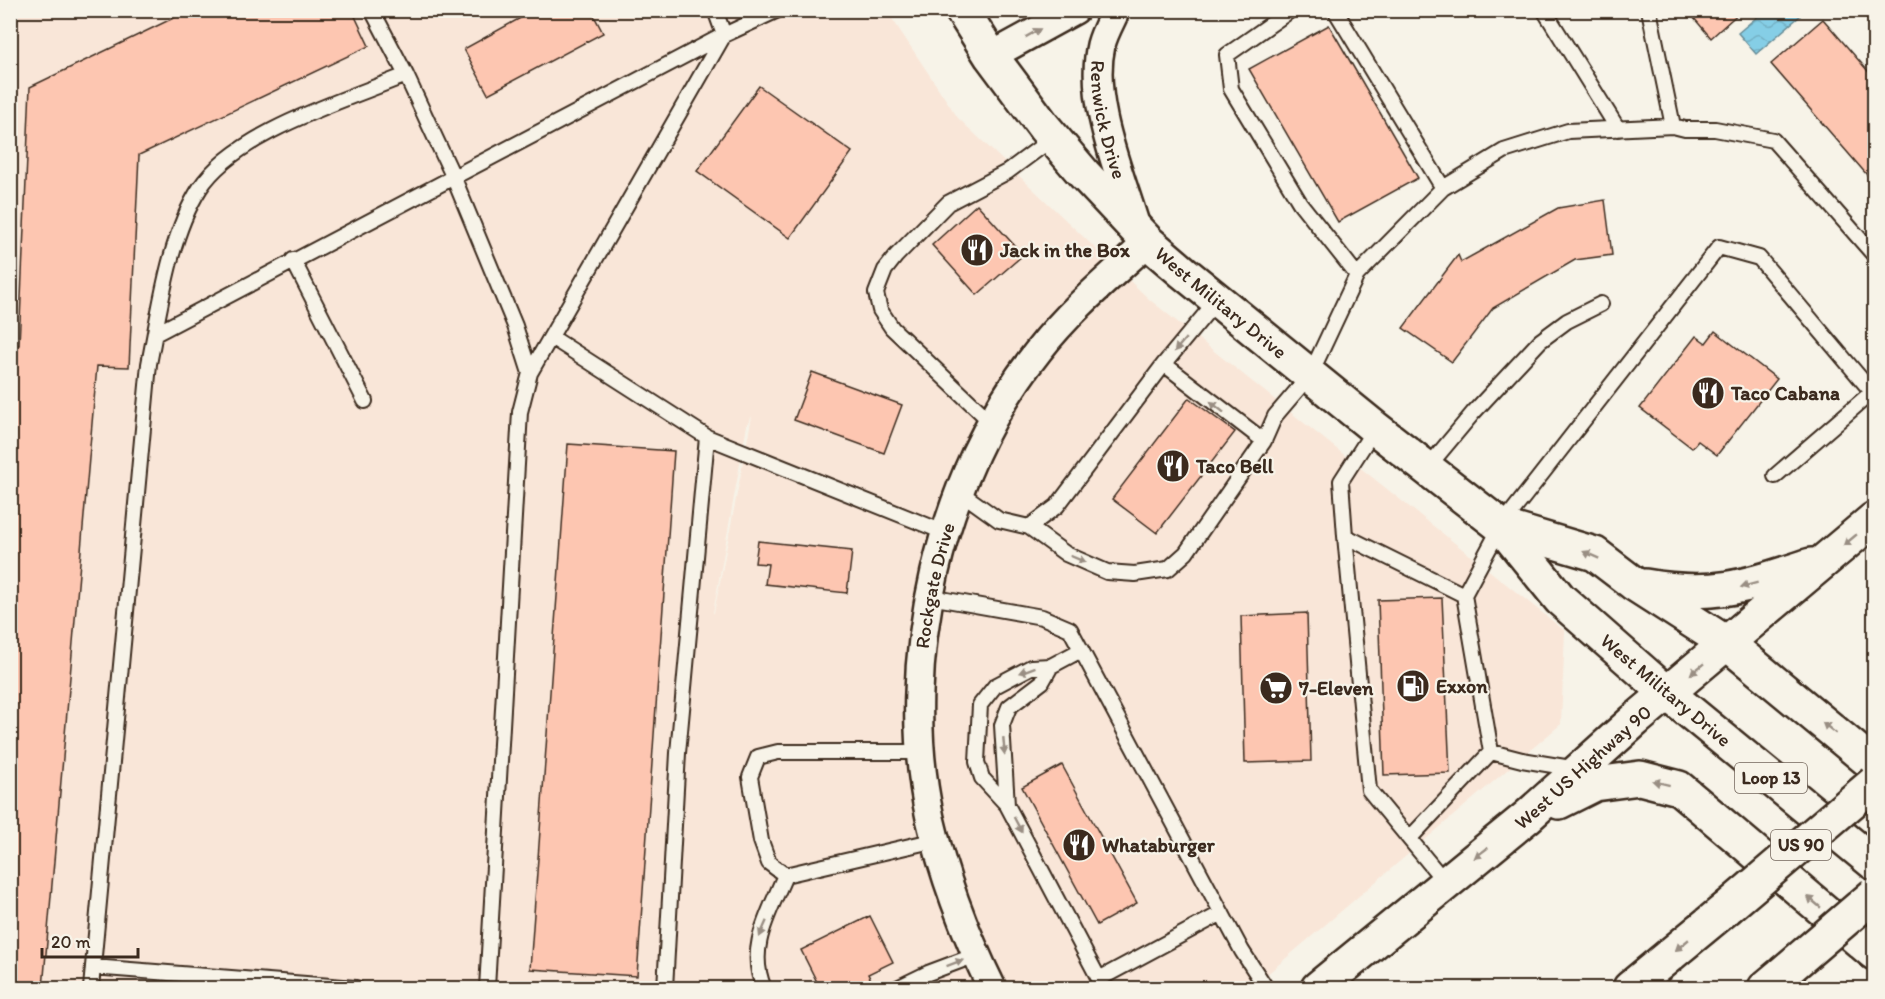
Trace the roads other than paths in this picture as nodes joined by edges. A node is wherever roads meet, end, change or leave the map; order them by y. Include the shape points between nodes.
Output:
1 (372, 10) edge
2 (715, 10) edge
3 (778, 10) edge
4 (962, 10) edge
5 (1075, 10) edge
6 (1116, 10) edge
7 (1291, 10) edge
8 (1335, 10) edge
9 (1544, 10) edge
10 (1649, 10) edge
11 (724, 35) junction
12 (991, 56) junction
13 (406, 75) junction
14 (1673, 126) junction
15 (1618, 129) junction
16 (1053, 138) junction
17 (453, 176) junction
18 (1443, 188) junction
19 (1143, 236) junction
20 (1875, 255) edge
21 (293, 260) junction
22 (1357, 275) junction
23 (1217, 300) junction
24 (1601, 304) dead end
25 (155, 334) junction
26 (551, 337) junction
27 (1164, 364) junction
28 (530, 373) junction
29 (1310, 375) junction
30 (1873, 393) edge
31 (365, 401) dead end
32 (992, 423) junction
33 (1375, 428) junction
34 (707, 437) junction
35 (1264, 441) junction
36 (1427, 468) junction
37 (1775, 476) dead end
38 (960, 492) junction
39 (1875, 519) edge
40 (1501, 526) junction
41 (1029, 527) junction
42 (946, 533) junction
43 (1345, 536) junction
44 (1825, 561) junction
45 (1633, 583) junction
46 (1464, 595) junction
47 (930, 597) junction
48 (1728, 645) junction
49 (1081, 650) junction
50 (1051, 666) junction
51 (1667, 693) junction
52 (921, 752) junction
53 (1491, 752) junction
54 (1875, 765) edge
55 (1581, 769) junction
56 (1875, 783) edge
57 (1007, 805) junction
58 (1527, 817) junction
59 (1410, 837) junction
60 (936, 840) junction
61 (1875, 863) edge
62 (785, 875) junction
63 (1445, 882) junction
64 (1875, 895) edge
65 (1222, 913) junction
66 (1875, 953) edge
67 (976, 955) junction
68 (93, 967) junction
69 (1774, 981) edge
70 (91, 988) edge
71 (356, 988) edge
72 (487, 988) edge
73 (665, 988) edge
74 (764, 988) edge
75 (897, 988) edge
76 (992, 988) edge
77 (1266, 988) edge
78 (1318, 988) edge
79 (1630, 988) edge

1 - 13 lane
2 - 11 lane
3 - 11 lane
4 - 12 main road, West Military Drive
12 -> 5 street
6 - 19 street, Renwick Drive via 1101,44 1098,80 1107,129
7 - 22 lane via 1227,55 1231,89 1300,203
8 - 18 lane
9 - 15 lane
10 - 14 lane
11 - 17 lane
11 - 26 lane
12 - 16 main road, West Military Drive
13 - 17 lane
13 - 25 lane via 264,134 225,160 200,188 182,228
14 - 15 lane
14 - 20 lane via 1773,140
15 - 18 lane via 1568,131 1504,151
16 - 19 main road, West Military Drive
16 - 32 lane via 1007,172 948,203 896,256 885,270 876,293 880,310 892,328
17 - 21 lane
17 - 28 lane via 515,326
18 - 22 lane
19 - 23 main road, West Military Drive
19 - 32 street, Rockgate Drive via 1039,350
21 - 25 lane
21 - 31 lane
22 - 29 lane
23 -> 27 lane
23 - 29 main road, West Military Drive
24 - 36 lane via 1567,321 1540,341
25 - 68 lane via 149,364
26 - 28 lane
26 - 34 lane
35 -> 27 lane
27 - 41 lane via 1057,506
28 - 72 lane via 520,412
29 - 33 main road, West Military Drive
29 - 35 lane via 1275,416
30 - 37 lane
30 - 40 lane via 1758,258 1719,247
32 - 38 street, Rockgate Drive
33 - 36 main road, West Military Drive
33 - 43 lane via 1341,481
34 - 42 lane
34 - 73 lane via 678,753
41 -> 35 lane via 1066,554 1107,572 1168,570 1186,553
36 - 40 main road, West Military Drive
38 - 41 lane via 999,520
38 - 42 street, Rockgate Drive
39 -> 44 main road, West US Highway 90
45 -> 40 main road, West Military Drive via 1594,554
40 - 46 lane
40 - 51 main road, West Military Drive via 1560,599
42 - 47 street, Rockgate Drive
43 - 46 lane
43 - 59 lane via 1369,790
44 -> 45 main road via 1746,586 1710,592
44 - 48 main road, West US Highway 90
45 - 48 main road, West Military Drive
46 - 53 lane
47 - 49 lane via 1042,617 1070,629
47 - 52 street, Rockgate Drive via 919,694
48 -> 51 main road, West US Highway 90
54 -> 48 main road, West Military Drive
49 - 50 lane
49 - 65 lane
50 -> 57 lane via 1042,682 1009,707 1002,725
50 -> 57 lane via 1030,667 995,686 980,705 977,762 982,778
51 - 55 main road, West US Highway 90
51 - 61 main road, West Military Drive / Loop 13
52 - 60 street, Rockgate Drive
52 - 62 lane via 778,752 758,757 750,777 761,841 769,863
53 - 55 lane
53 - 59 lane
55 - 58 main road, West US Highway 90
56 -> 79 main road, US 90, bridge
57 -> 65 lane via 1099,979
58 -> 63 main road, West US Highway 90
66 -> 58 main road via 1679,788 1640,778 1595,784
59 - 63 lane
60 - 62 lane
60 - 67 street, Rockgate Drive via 945,876
62 -> 74 lane via 757,940 756,960
63 - 78 main road, West US Highway 90
64 - 69 main road, bridge
65 - 77 lane
75 -> 67 lane
67 - 76 street, Rockgate Drive
68 - 70 lane
68 - 71 lane

